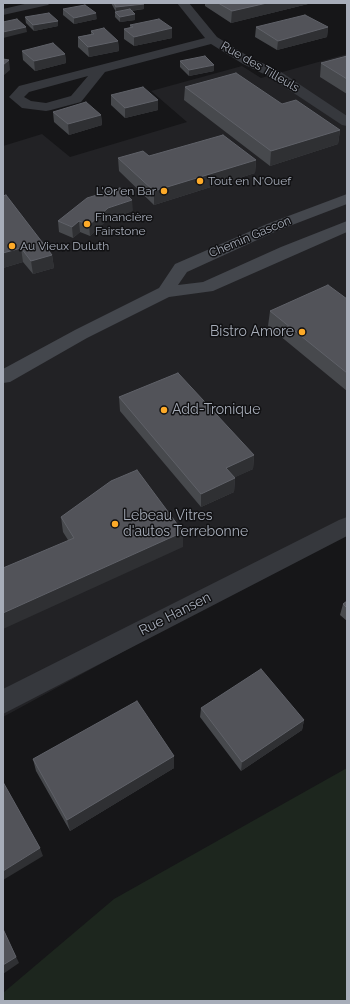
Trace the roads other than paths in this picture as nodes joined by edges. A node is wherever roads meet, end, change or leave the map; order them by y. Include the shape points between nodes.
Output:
1 (44, 3) edge
2 (183, 3) edge
3 (3, 12) edge
4 (213, 40) junction
5 (101, 69) junction
6 (347, 122) edge
7 (347, 199) edge
8 (347, 226) edge
9 (165, 292) junction
10 (3, 377) edge
11 (347, 526) edge
12 (3, 702) edge

1 - 3 street
2 - 4 street, Rue des Tilleuls
4 - 5 street
4 - 6 street, Rue des Tilleuls via 273,73
5 - 5 street via 24,89 16,97 27,105 46,107 76,99
7 - 9 main road, Chemin Gascon via 260,232 181,268
8 - 9 main road, Chemin Gascon via 207,287
9 - 10 main road, Chemin Gascon
11 - 12 street, Rue Hansen

